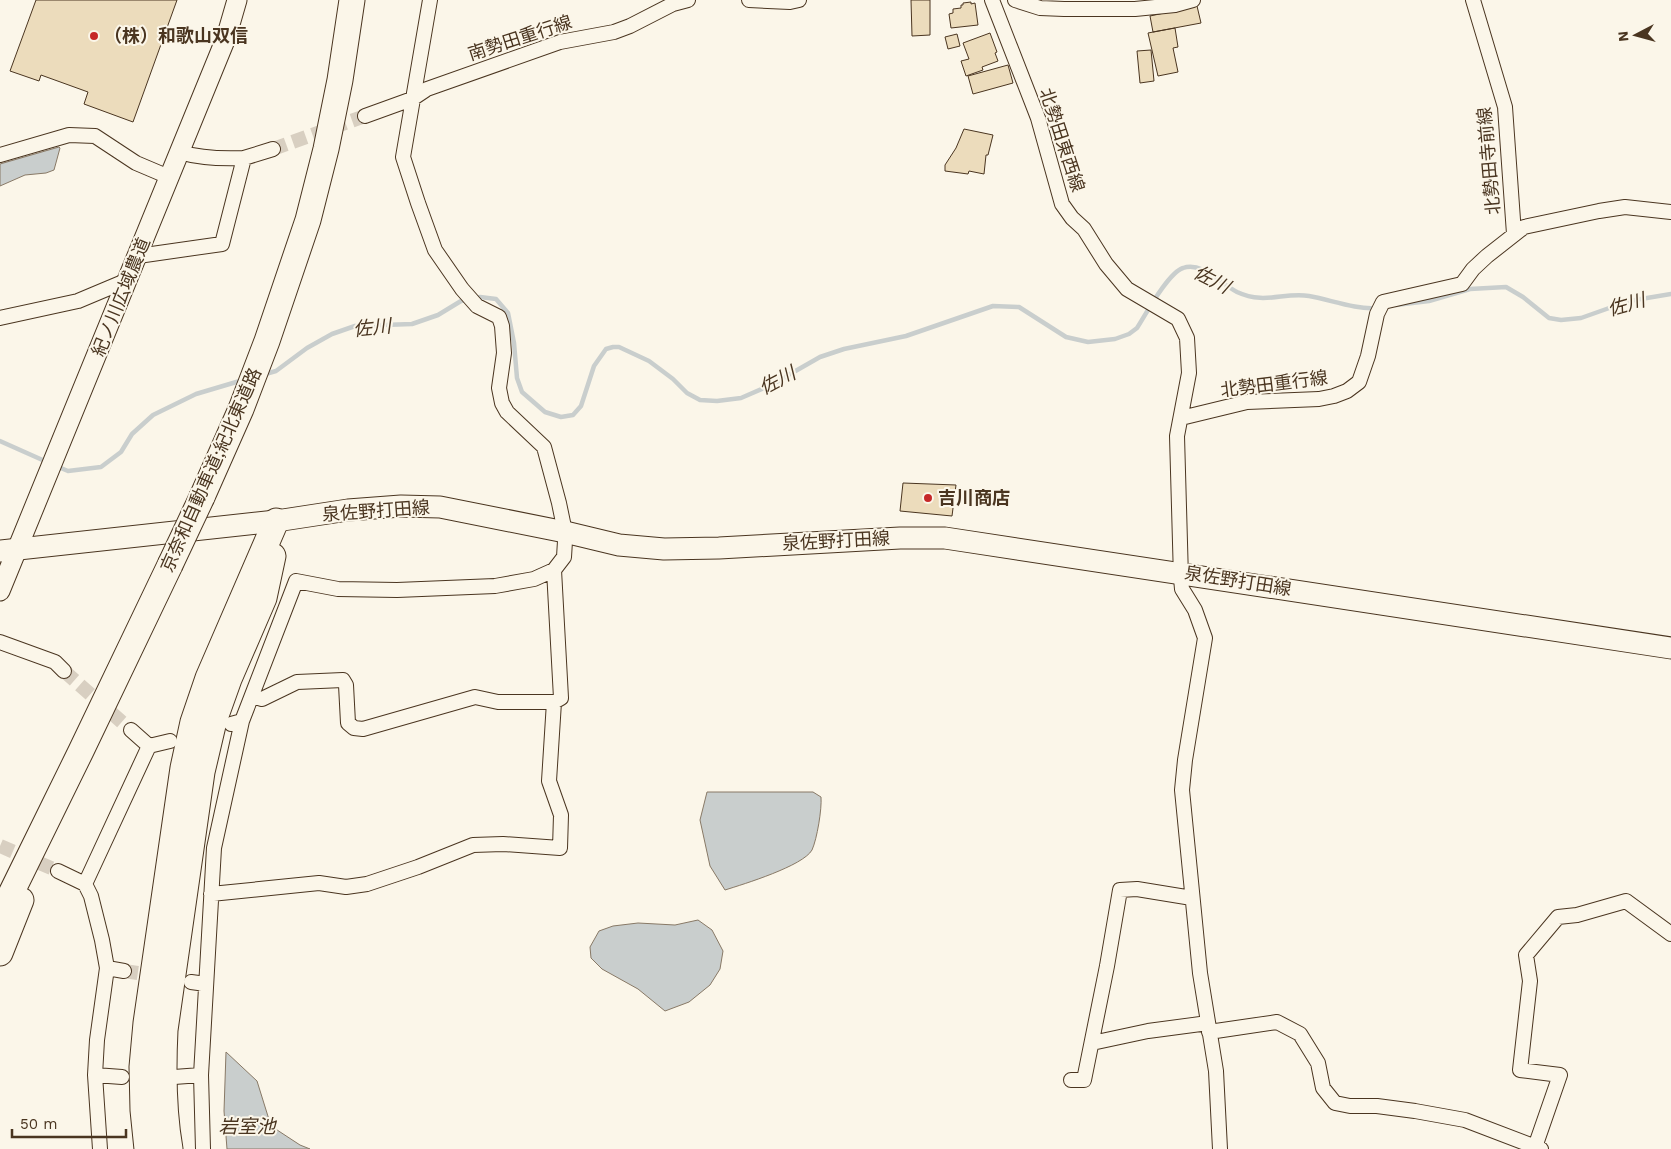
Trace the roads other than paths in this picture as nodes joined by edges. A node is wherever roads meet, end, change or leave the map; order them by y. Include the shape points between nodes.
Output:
1 (237, 0) edge
2 (352, 0) edge
3 (430, 0) edge
4 (688, 0) edge
5 (748, 0) edge
6 (799, 0) edge
7 (992, 0) edge
8 (1016, 0) edge
9 (1194, 0) edge
10 (1473, 0) edge
11 (412, 99) junction
12 (365, 116) tunnel mouth
13 (273, 149) tunnel mouth
14 (179, 152) junction
15 (0, 155) edge
16 (244, 158) junction
17 (169, 177) junction
18 (1671, 212) edge
19 (1514, 234) junction
20 (138, 256) junction
21 (128, 280) junction
22 (0, 318) edge
23 (1181, 418) junction
24 (276, 521) junction
25 (565, 532) junction
26 (8, 550) edge
27 (554, 570) junction
28 (1181, 573) junction
29 (0, 591) edge
30 (152, 602) junction
31 (0, 642) edge
32 (1671, 648) edge
33 (64, 671) tunnel mouth
34 (252, 696) junction
35 (554, 702) junction
36 (131, 730) tunnel mouth
37 (170, 741) dead end
38 (149, 746) junction
39 (81, 751) junction
40 (58, 870) tunnel mouth
41 (0, 878) edge
42 (85, 884) junction
43 (211, 894) junction
44 (1192, 898) junction
45 (0, 916) edge
46 (1671, 934) edge
47 (0, 953) edge
48 (107, 968) junction
49 (124, 971) tunnel mouth
50 (191, 982) dead end
51 (206, 984) junction
52 (1209, 1028) junction
53 (1092, 1043) junction
54 (95, 1075) junction
55 (201, 1075) junction
56 (122, 1077) dead end
57 (174, 1077) dead end
58 (1071, 1080) dead end
59 (1538, 1148) edge
60 (100, 1149) edge
61 (147, 1149) edge
62 (170, 1149) edge
63 (203, 1149) edge
64 (1220, 1149) edge

1 - 14 street, 紀ノ川広域農道 via 226,38
2 - 30 highway, 京奈和自動車道;紀北東道路, bridge via 340,80 308,220 241,409
3 - 11 street
4 - 11 street, 南勢田重行線 via 614,32 560,42 427,89
5 - 6 street
7 - 23 street, 北勢田東西線 via 1038,118 1062,204 1127,289 1178,319 1187,338 1189,374
8 - 9 street via 1040,8 1064,9 1136,9
10 - 19 street, 北勢田寺前線 via 1505,107
11 - 12 street, 南勢田重行線
11 - 25 street via 403,157 418,203 436,250 462,289 477,306 498,317 504,353 500,388 502,403 507,412 544,447
13 - 16 street
14 - 16 street via 193,156
14 - 17 street, 紀ノ川広域農道
15 - 17 street via 69,135 94,136 136,163
16 - 20 street via 222,244
17 - 20 street, 紀ノ川広域農道
18 - 19 street, 北勢田重行線 via 1625,207 1524,227
19 - 23 street, 北勢田重行線 via 1486,256 1462,284 1380,308 1359,382 1347,391 1319,399 1247,402
20 - 21 street, 紀ノ川広域農道
21 - 22 street via 78,301
21 - 26 street, 紀ノ川広域農道 via 40,492
23 - 28 street, 北勢田東西線 via 1177,436
24 - 25 main road, 泉佐野打田線 via 348,510 440,507
24 - 26 main road, 泉佐野打田線
24 - 61 highway via 208,678 193,722 183,768 146,1023 142,1067
24 - 62 highway via 264,598 214,721 202,772 164,1030 164,1104
25 - 27 street via 564,557
25 - 28 main road, 泉佐野打田線 via 619,545 664,549 945,538
26 - 29 street, 紀ノ川広域農道
27 - 34 street via 534,579 494,586 407,590 338,589 296,581
27 - 35 street via 562,686 561,698
28 - 32 main road, 泉佐野打田線
28 - 44 street, 北勢田東西線 via 1182,589 1195,610 1205,638 1182,790
30 - 39 highway, 京奈和自動車道;紀北東道路
30 - 41 highway via 108,674 42,809
31 - 33 street via 55,662
34 - 35 street via 262,699 297,682 343,680 348,723 363,729 475,697 498,702
34 - 43 street via 237,722 214,848
35 - 43 street via 549,781 561,815 560,848 473,845 367,884 346,887 319,883
36 - 38 street
37 - 38 street
38 - 42 street
39 - 45 highway, 京奈和自動車道;紀北東道路
39 - 47 highway
40 - 42 street
42 - 48 street
43 - 51 street
44 - 52 street, 北勢田東西線
44 - 53 street via 1137,889 1120,890
46 - 59 street via 1626,901 1558,917 1526,955 1530,982 1520,1070 1560,1075
48 - 49 street
48 - 54 street
50 - 51 street
51 - 55 street
52 - 53 street via 1148,1031
52 - 59 street via 1277,1022 1300,1034 1318,1063 1323,1088 1334,1103 1377,1106 1465,1120
52 - 64 street, 北勢田東西線 via 1216,1071
53 - 58 street via 1084,1080
54 - 56 street
54 - 60 street
55 - 57 street
55 - 63 street

